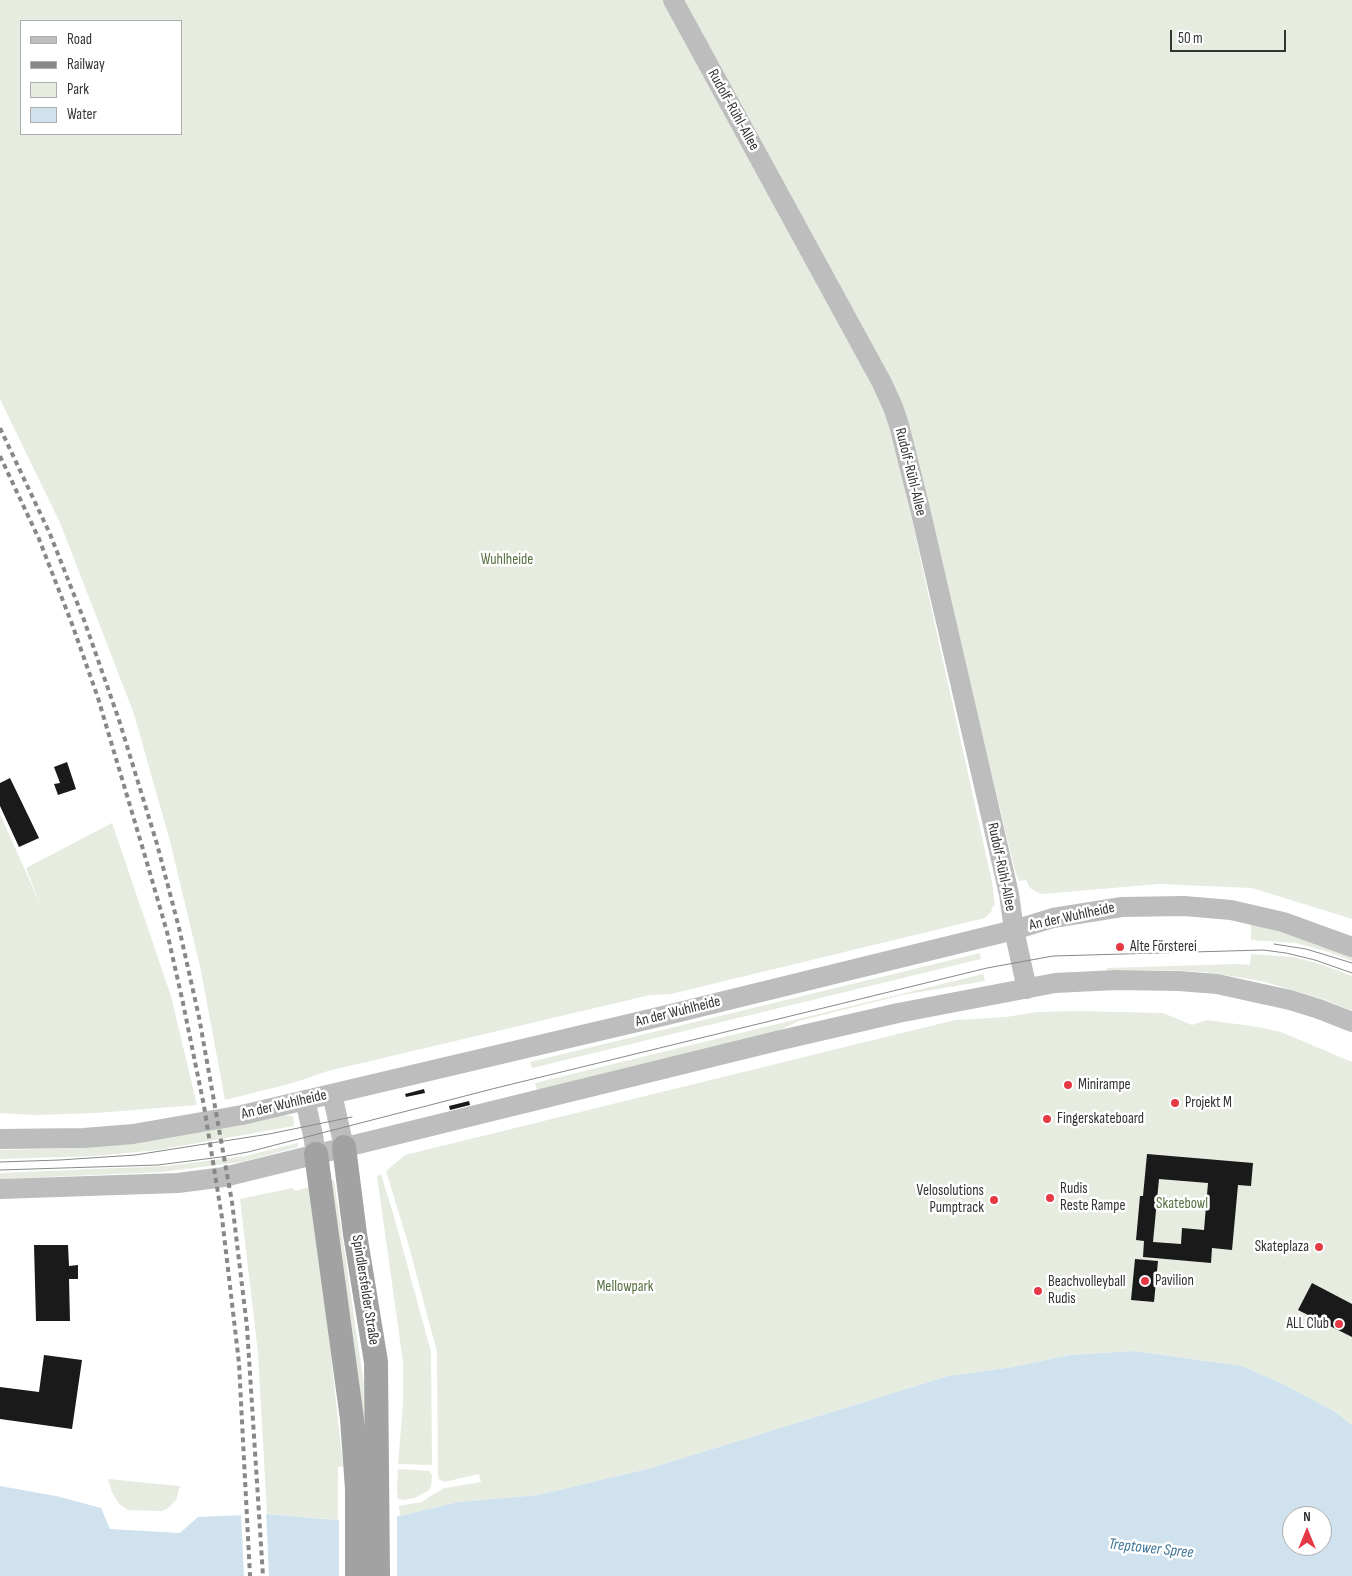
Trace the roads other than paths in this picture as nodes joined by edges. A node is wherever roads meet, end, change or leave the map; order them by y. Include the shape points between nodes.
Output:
1 (673, 0) edge
2 (1014, 930) junction
3 (1352, 947) edge
4 (1027, 989) junction
5 (1352, 1022) edge
6 (332, 1094) junction
7 (305, 1100) junction
8 (0, 1139) edge
9 (344, 1147) junction
10 (316, 1154) junction
11 (0, 1189) edge
12 (368, 1489) junction
13 (357, 1576) edge
14 (378, 1576) edge

1 - 2 main road, Rudolf-Rühl-Allee via 892,407 922,518 1009,894
2 - 3 main road, An der Wuhlheide via 1053,918 1122,907 1184,906 1231,910 1283,922
2 - 4 main road, Rudolf-Rühl-Allee
2 - 6 main road, An der Wuhlheide
4 - 5 main road via 1055,983 1116,980 1217,984 1290,1000
4 - 9 main road via 898,1013 781,1040
6 - 7 main road, An der Wuhlheide
6 - 9 main road, Spindlersfelder Straße
7 - 8 main road, An der Wuhlheide via 134,1134
7 - 10 main road, Spindlersfelder Straße
9 - 10 main road
9 - 12 highway, Spindlersfelder Straße via 376,1362
10 - 11 main road via 224,1177 178,1183
10 - 12 highway, Spindlersfelder Straße via 352,1419
12 - 13 highway
12 - 14 highway

